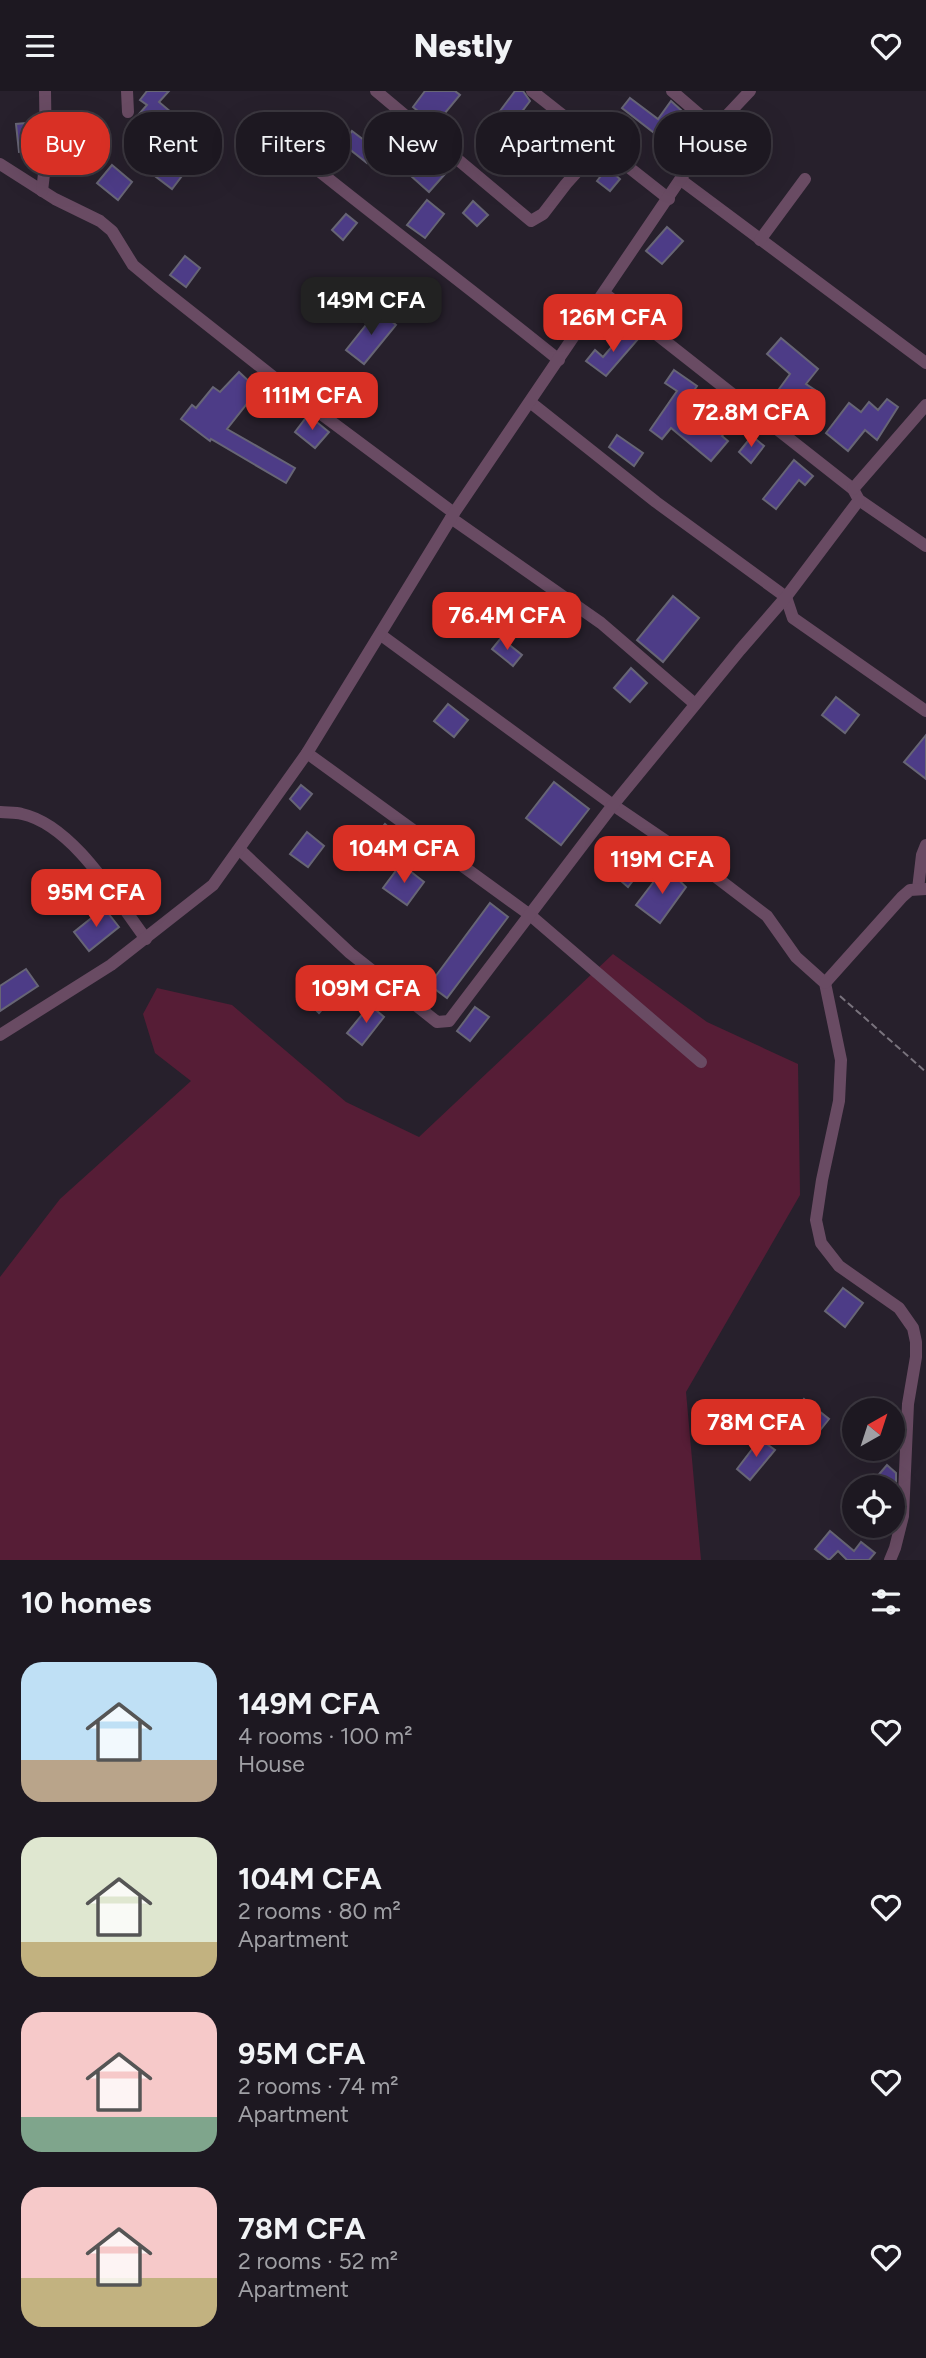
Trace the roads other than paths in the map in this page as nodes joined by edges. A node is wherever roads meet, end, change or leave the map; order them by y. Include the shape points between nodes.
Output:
1 (45, 91) edge
2 (127, 91) edge
3 (376, 91) edge
4 (532, 91) edge
5 (672, 91) edge
6 (750, 91) edge
7 (128, 112) dead end
8 (559, 112) edge
9 (696, 112) edge
10 (730, 112) edge
11 (0, 164) edge
12 (322, 175) edge
13 (476, 175) edge
14 (476, 175) edge
15 (574, 175) edge
16 (639, 175) edge
17 (684, 175) edge
18 (805, 179) dead end
19 (681, 180) junction
20 (42, 191) junction
21 (669, 199) junction
22 (760, 240) junction
23 (604, 293) junction
24 (559, 360) junction
25 (926, 363) edge
26 (530, 403) junction
27 (926, 405) edge
28 (856, 495) junction
29 (453, 516) junction
30 (926, 545) edge
31 (786, 597) junction
32 (381, 635) junction
33 (695, 704) junction
34 (926, 711) edge
35 (307, 753) junction
36 (613, 805) junction
37 (0, 812) edge
38 (926, 845) edge
39 (240, 850) junction
40 (922, 889) edge
41 (530, 915) junction
42 (146, 939) junction
43 (825, 983) junction
44 (0, 1035) edge
45 (701, 1062) dead end
46 (890, 1560) edge

1 - 20 street
2 - 7 street
3 - 14 street
4 - 8 street
5 - 9 street
6 - 10 street
11 - 20 street
12 - 24 street
13 - 15 street via 531,221 543,214
16 - 21 street
17 - 19 street
18 - 22 street
19 - 21 street
19 - 22 street
20 - 29 street via 100,221 112,231 133,265
21 - 23 street
22 - 25 street
23 - 24 street
23 - 28 street
24 - 26 street
26 - 29 street
26 - 31 street
27 - 28 street
28 - 30 street
28 - 31 street
29 - 32 street
29 - 33 street via 601,623
31 - 33 street
31 - 34 street via 793,618
32 - 35 street
32 - 36 street
33 - 36 street
35 - 39 street
35 - 41 street
36 - 41 street
36 - 43 street via 767,916 796,957
37 - 42 street via 22,814 49,825 86,857
38 - 40 street
39 - 41 street via 350,953 437,1022 449,1021
39 - 42 street via 214,885
40 - 43 street via 902,897
41 - 45 street
42 - 44 street
43 - 46 street via 841,1060 839,1101 816,1220 821,1243 839,1266 899,1308 913,1328 916,1342 903,1516

